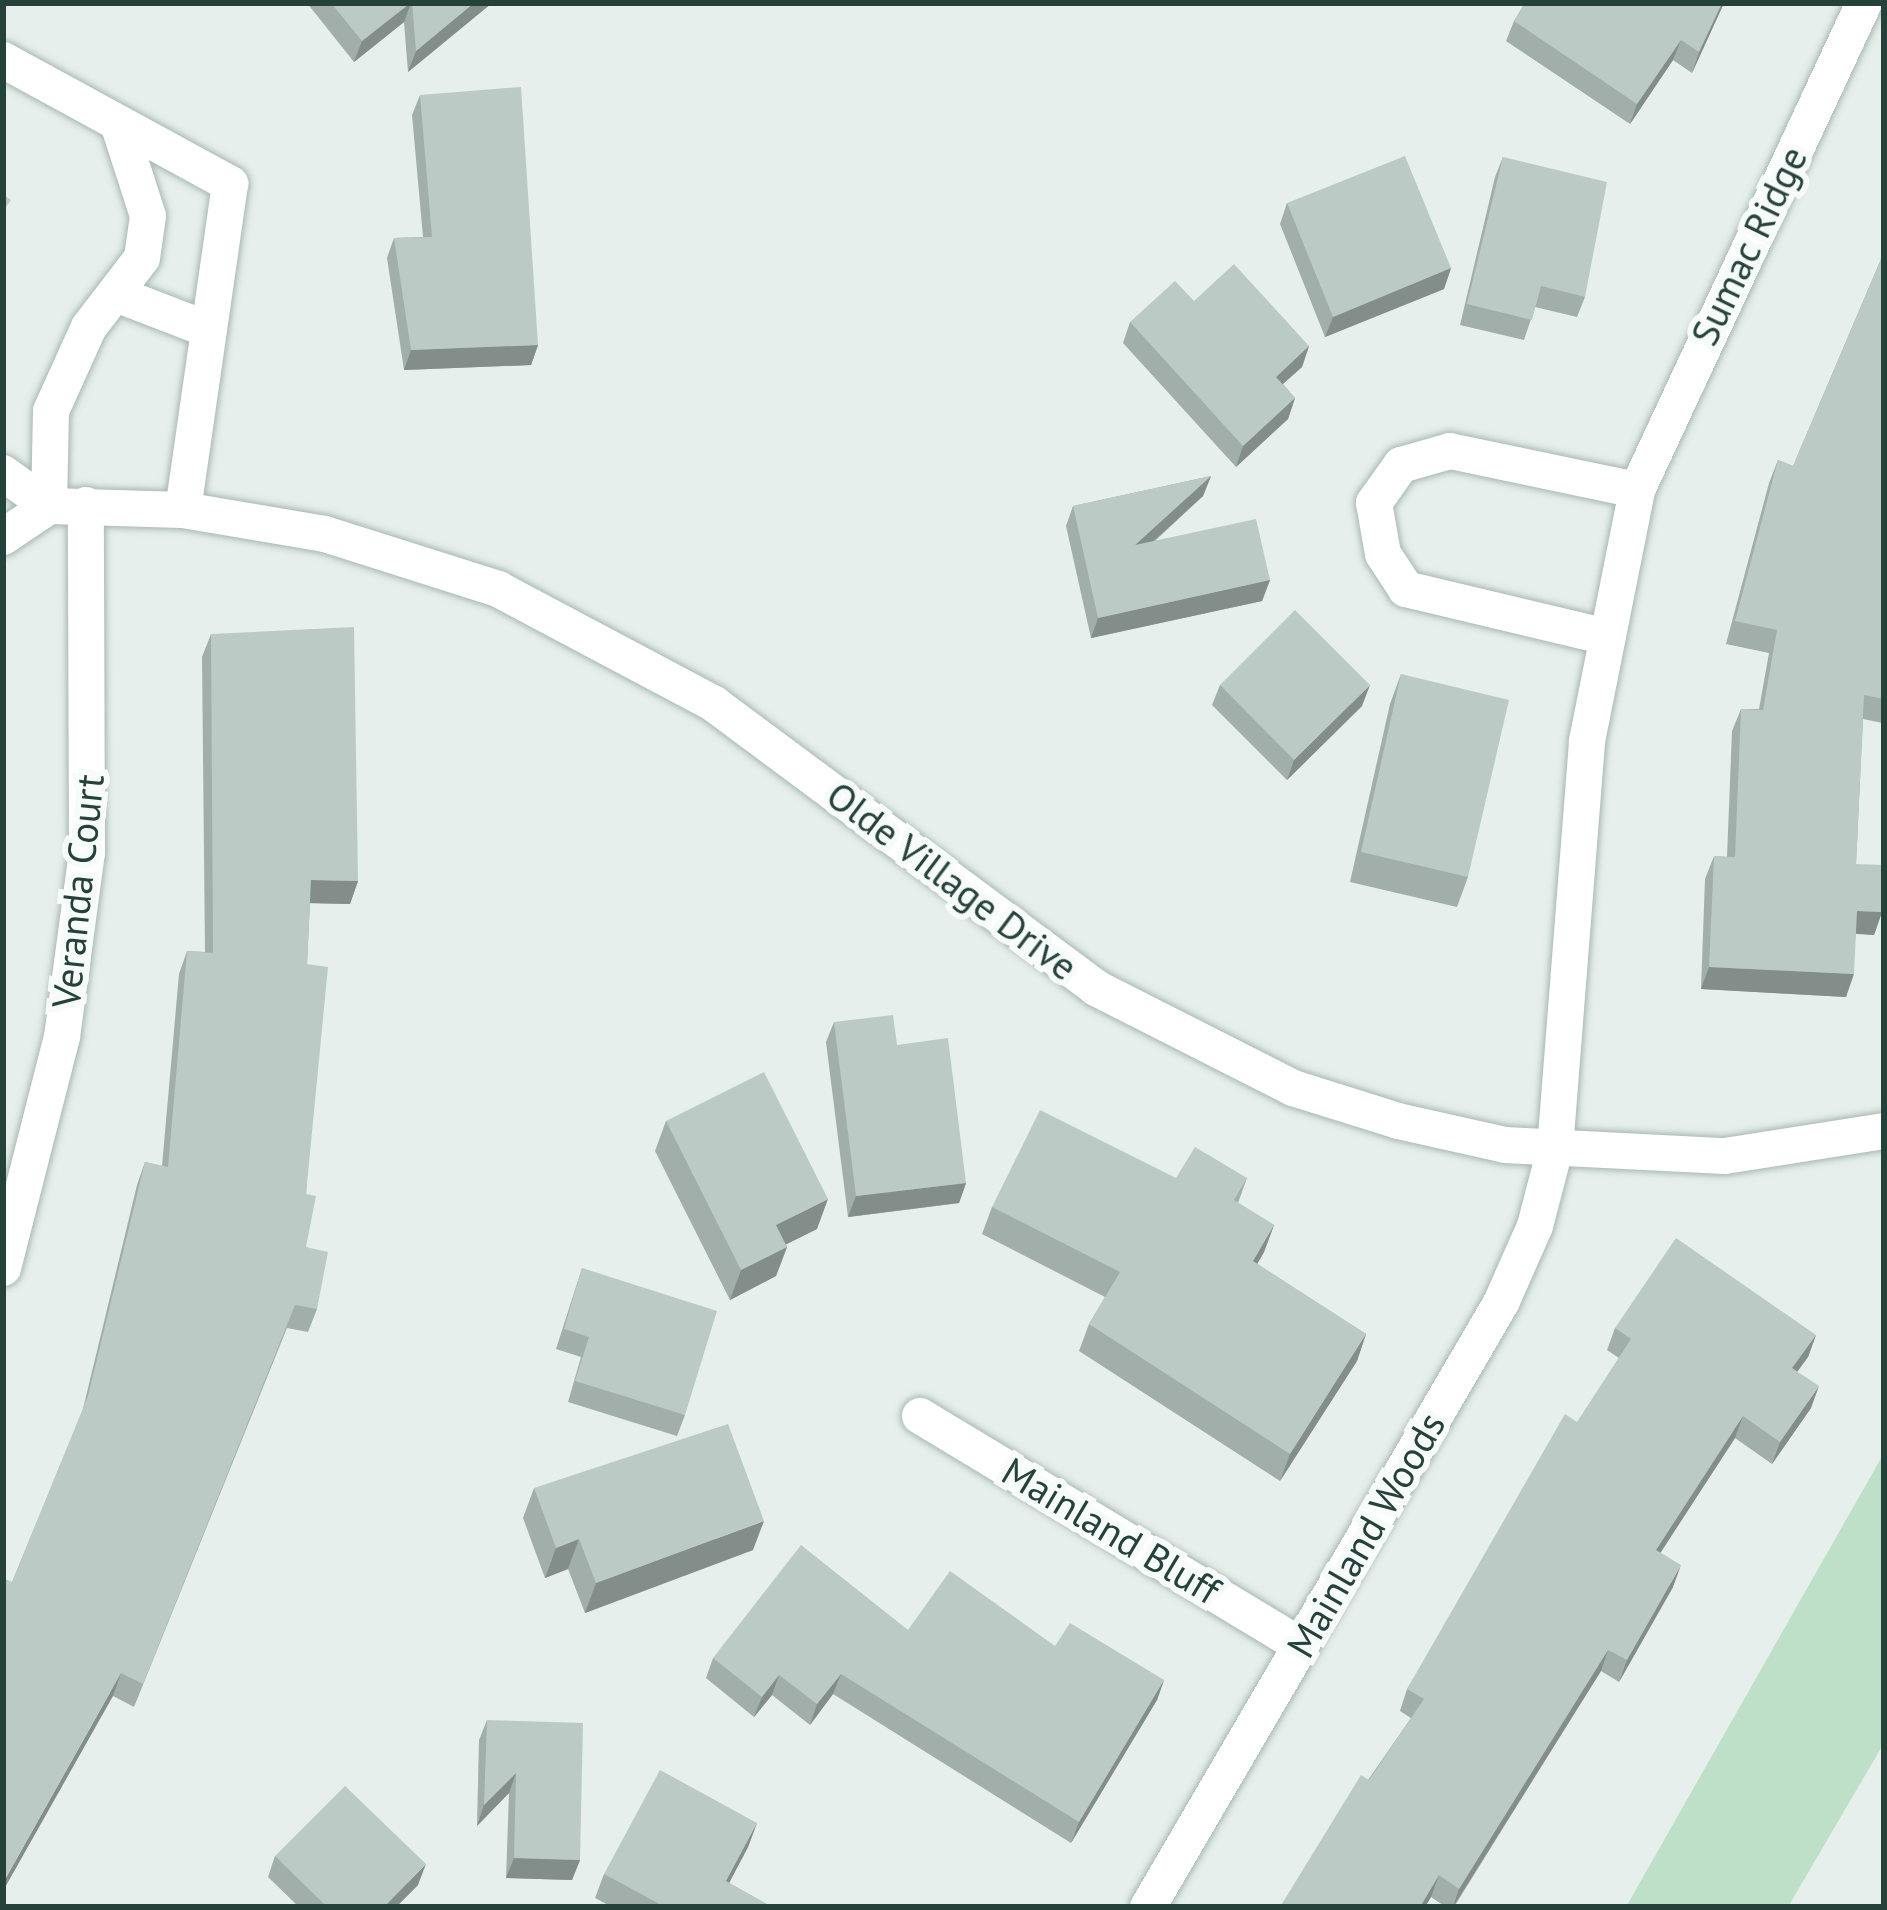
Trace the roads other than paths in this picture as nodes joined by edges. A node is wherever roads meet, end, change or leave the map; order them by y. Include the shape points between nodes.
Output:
1 (1864, 3) edge
2 (3, 61) edge
3 (119, 126) junction
4 (121, 296) junction
5 (209, 330) junction
6 (3, 472) edge
7 (1637, 490) junction
8 (49, 506) junction
9 (86, 506) junction
10 (183, 510) junction
11 (3, 537) edge
12 (1603, 636) junction
13 (1884, 1131) edge
14 (1555, 1149) junction
15 (3, 1268) edge
16 (920, 1416) dead end
17 (1301, 1646) junction
18 (1148, 1907) edge

1 - 7 street, Sumac Ridge
2 - 3 street
3 - 4 street via 148,216
3 - 5 street via 230,184
4 - 5 street
4 - 8 street via 89,327 51,410
5 - 10 street
6 - 8 street
7 - 12 street, Sumac Ridge
7 - 12 street via 1450,451 1401,465 1374,502 1383,554 1406,589
8 - 9 street, Olde Village Drive
8 - 11 street
9 - 10 street, Olde Village Drive
9 - 15 street, Veranda Court via 87,853 62,1037
10 - 14 street, Olde Village Drive via 325,534 498,589 714,704 1096,988 1192,1042 1398,1121
12 - 14 street, Sumac Ridge
13 - 14 street, Olde Village Drive via 1725,1156
14 - 17 street, Mainland Woods via 1501,1303
16 - 17 street, Mainland Bluff
17 - 18 street, Mainland Woods

